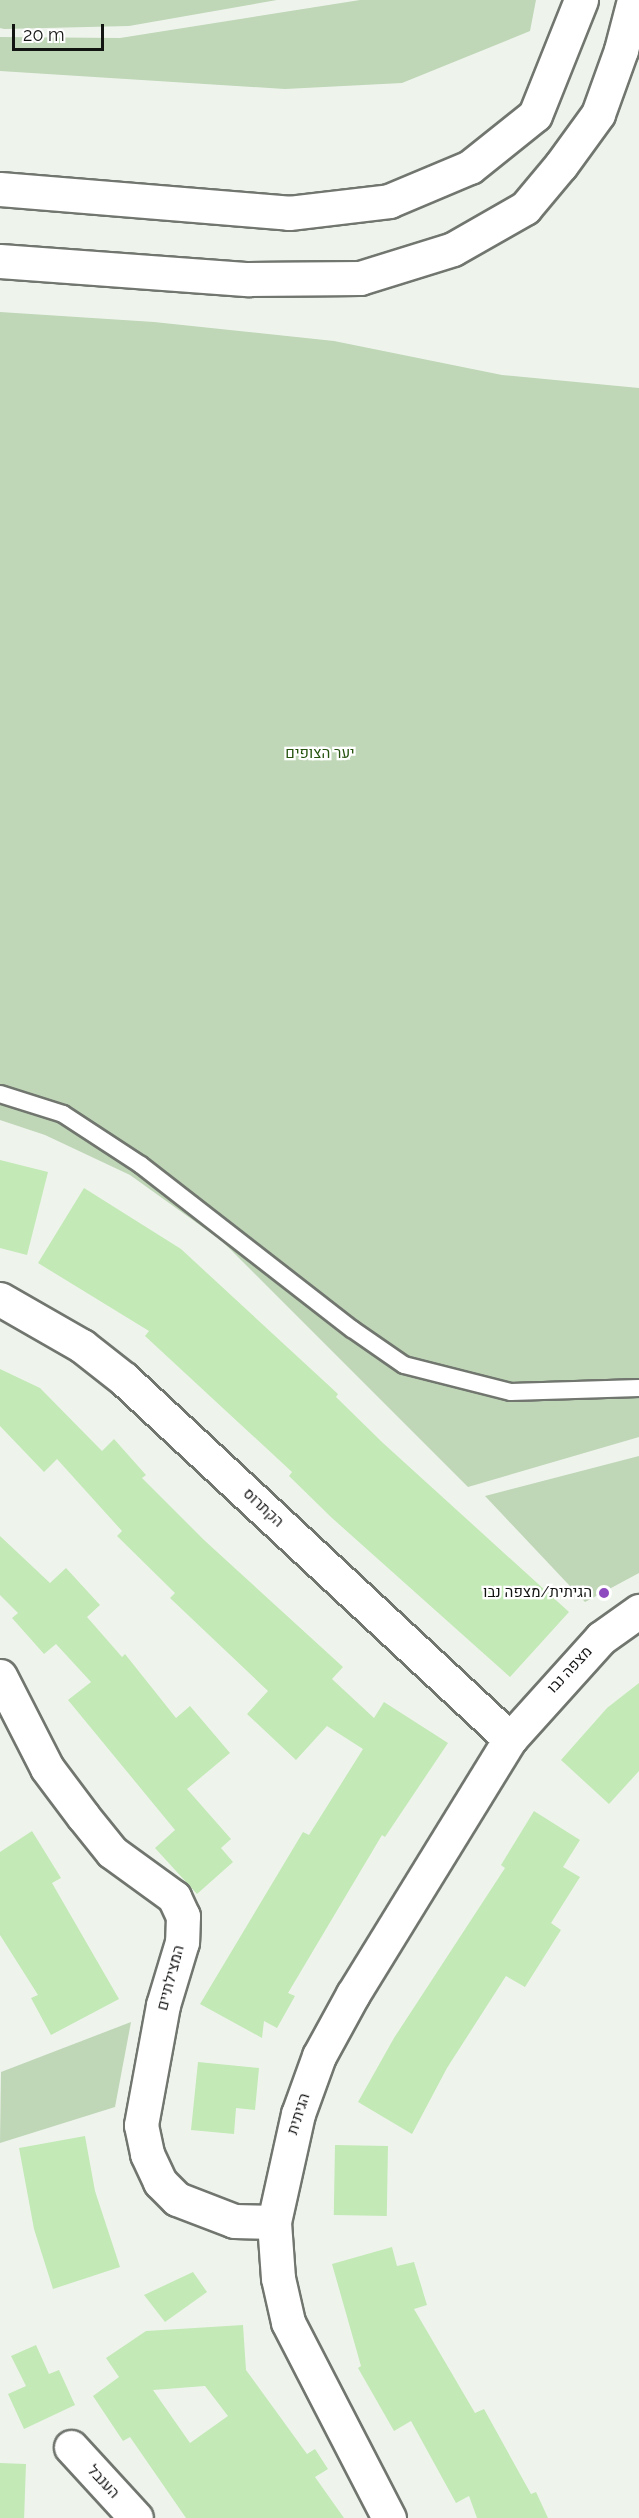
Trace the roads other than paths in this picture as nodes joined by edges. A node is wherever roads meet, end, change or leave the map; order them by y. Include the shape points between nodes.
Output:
1 (581, 0) edge
2 (634, 0) edge
3 (0, 189) edge
4 (0, 261) edge
5 (0, 1094) edge
6 (0, 1299) edge
7 (639, 1388) edge
8 (639, 1611) edge
9 (0, 1676) edge
10 (510, 1738) junction
11 (274, 2222) junction
12 (70, 2447) dead end
13 (136, 2518) edge
14 (389, 2518) edge

1 - 3 street via 535,115 470,167 388,201 289,213
2 - 4 street via 598,114 525,208 453,249 360,278 248,279
5 - 7 lane via 63,1114 141,1165 404,1365 511,1392
6 - 10 street, הקתרוס via 82,1346 124,1379
8 - 10 street, מצפה נבו via 601,1638
9 - 11 street, המצילתיים via 47,1768 83,1816 112,1852 174,1897 183,1916 182,1942 163,2005 141,2125 147,2154 160,2182 177,2199 234,2222
10 - 11 street, הגיתית via 319,2056 292,2134
11 - 14 street, הגיתית via 278,2278 288,2322
12 - 13 street, הענבל

